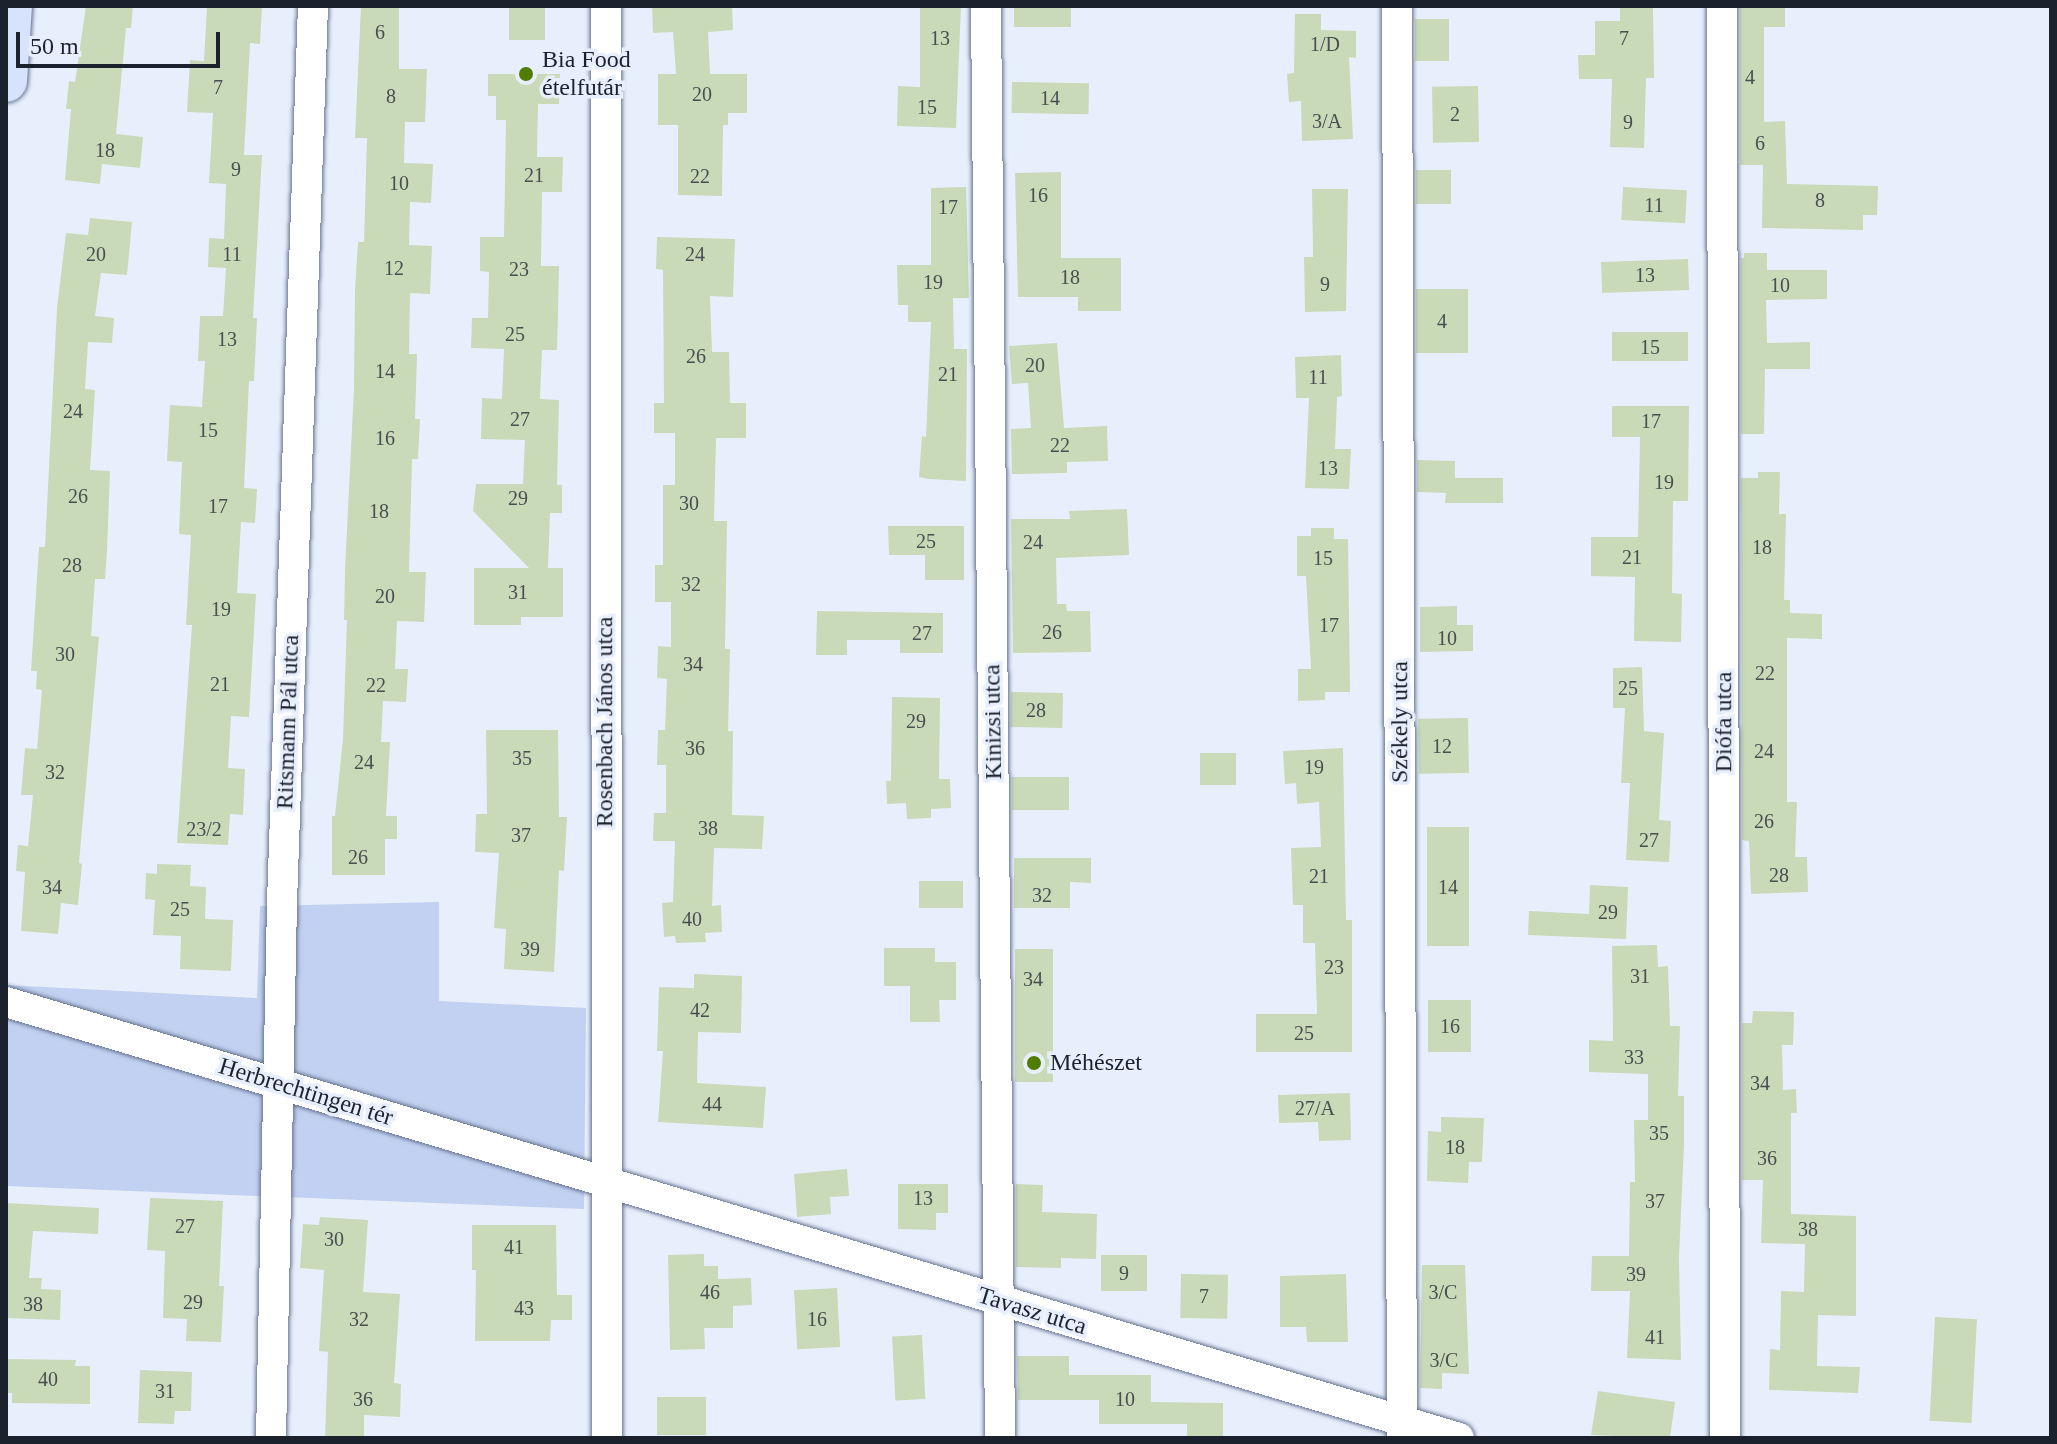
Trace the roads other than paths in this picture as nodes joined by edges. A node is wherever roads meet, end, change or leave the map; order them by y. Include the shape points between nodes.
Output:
1 (11, 6) edge
2 (313, 6) edge
3 (606, 6) edge
4 (986, 6) edge
5 (1397, 6) edge
6 (1722, 6) edge
7 (6, 81) edge
8 (6, 1002) edge
9 (277, 1084) junction
10 (606, 1182) junction
11 (1000, 1302) junction
12 (1402, 1430) edge
13 (271, 1438) edge
14 (607, 1438) edge
15 (1000, 1438) edge
16 (1459, 1438) edge
17 (1725, 1438) edge

1 - 7 street
2 - 9 street, Ritsmann Pál utca
3 - 10 street, Rosenbach János utca
4 - 11 street, Kinizsi utca
5 - 12 street, Székely utca
6 - 17 street, Diófa utca
8 - 9 street, Herbrechtingen tér
9 - 10 street, Herbrechtingen tér
9 - 13 street, Ritsmann Pál utca
10 - 11 street, Tavasz utca
10 - 14 street, Rosenbach János utca
11 - 12 street, Tavasz utca
11 - 15 street, Kinizsi utca
12 - 16 street, Tavasz utca

